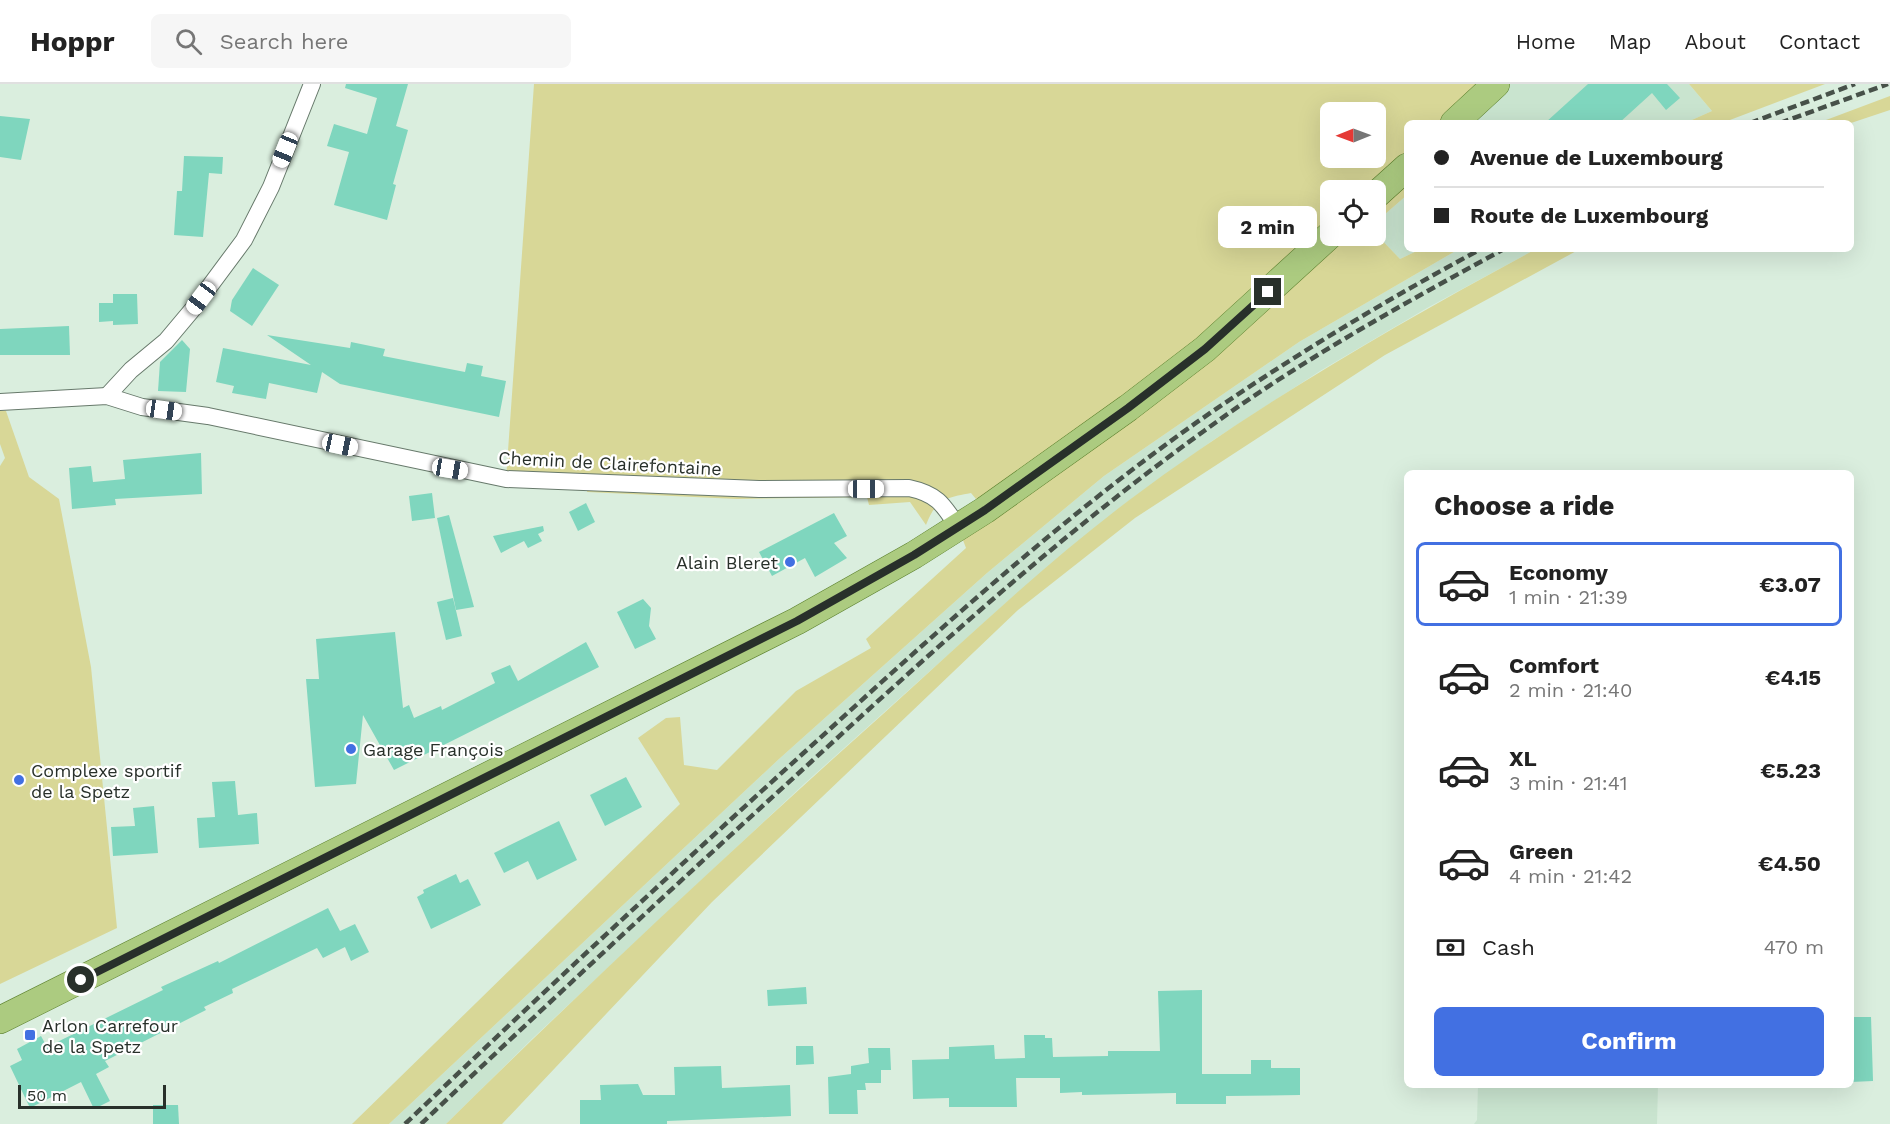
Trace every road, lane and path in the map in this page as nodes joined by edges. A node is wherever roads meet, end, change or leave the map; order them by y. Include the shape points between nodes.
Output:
1 (312, 84) edge
2 (1497, 84) edge
3 (1457, 120) edge
4 (1404, 170) edge
5 (1386, 186) edge
6 (1320, 245) edge
7 (107, 396) junction
8 (0, 402) edge
9 (958, 527) junction
10 (0, 1020) edge

1 - 7 street via 271,188 244,240 166,341
2 - 3 main road
4 - 5 main road
6 - 9 main road via 1205,349
7 - 8 street, Chemin de Clairefontaine
7 - 9 street, Chemin de Clairefontaine via 142,407 208,416 506,479 759,489 909,488 941,502
9 - 10 main road via 788,626

